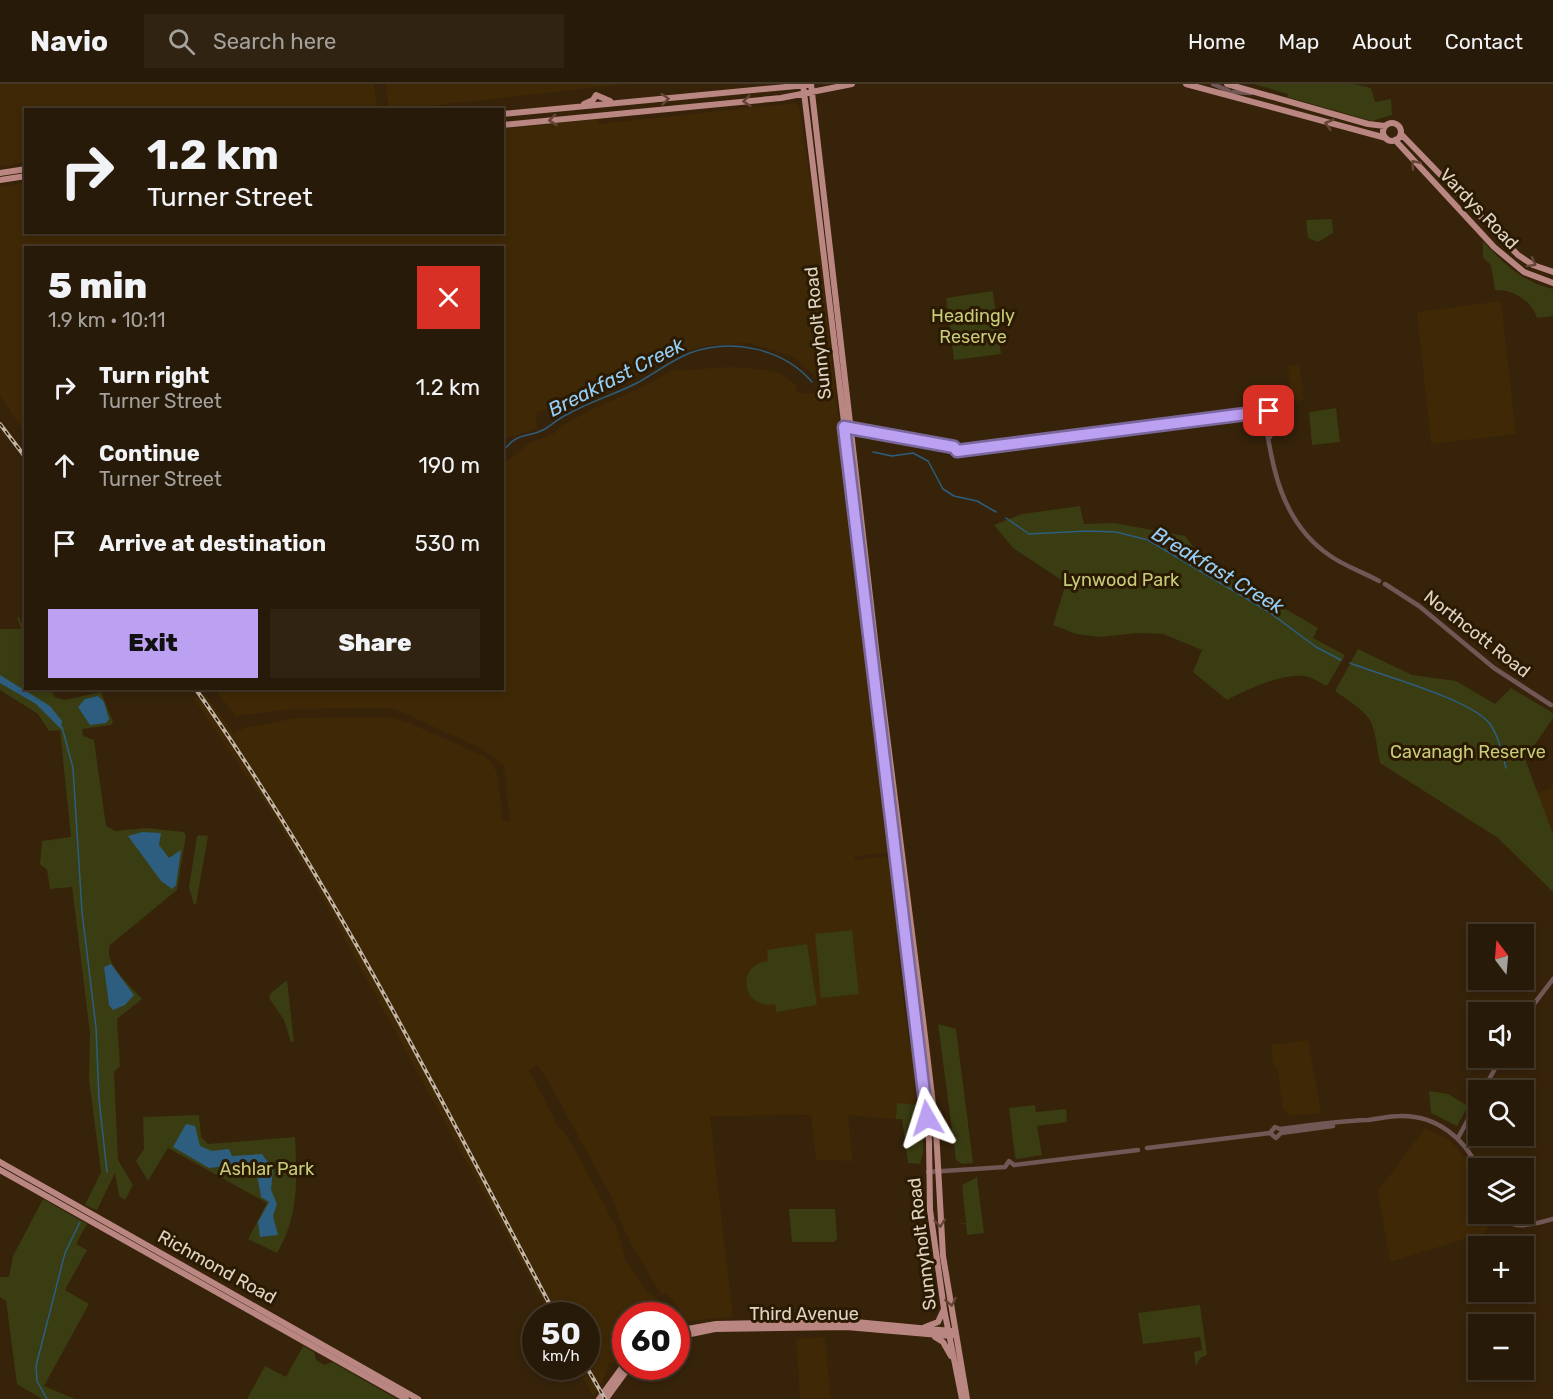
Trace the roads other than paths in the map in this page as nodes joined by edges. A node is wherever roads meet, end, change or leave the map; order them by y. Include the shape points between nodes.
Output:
1 (852, 84) edge
2 (1186, 84) edge
3 (1213, 84) edge
4 (1227, 84) edge
5 (809, 85) edge
6 (808, 93) junction
7 (1263, 94) junction
8 (1229, 96) junction
9 (646, 101) junction
10 (554, 110) junction
11 (504, 114) edge
12 (504, 125) edge
13 (1385, 126) junction
14 (1401, 134) junction
15 (1386, 138) junction
16 (1395, 141) junction
17 (24, 169) edge
18 (0, 173) edge
19 (24, 176) edge
20 (0, 180) edge
21 (1553, 272) edge
22 (1553, 283) edge
23 (844, 427) junction
24 (852, 428) junction
25 (1552, 705) edge
26 (1553, 979) edge
27 (1534, 1004) edge
28 (1468, 1119) edge
29 (1458, 1138) junction
30 (1472, 1158) edge
31 (0, 1162) edge
32 (0, 1170) edge
33 (928, 1172) junction
34 (938, 1172) junction
35 (1553, 1219) edge
36 (1512, 1224) edge
37 (944, 1309) junction
38 (690, 1328) edge
39 (918, 1328) junction
40 (957, 1333) junction
41 (690, 1334) edge
42 (931, 1334) junction
43 (949, 1334) junction
44 (958, 1373) junction
45 (613, 1380) edge
46 (620, 1380) edge
47 (405, 1399) edge
48 (418, 1399) edge
49 (599, 1399) edge
50 (606, 1399) edge
51 (962, 1399) edge
52 (967, 1399) edge

1 - 6 main road
2 - 8 main road
3 - 8 street via 1227,90
4 - 7 main road
5 - 6 main road, Sunnyholt Road
9 -> 5 main road
6 -> 12 main road
6 - 23 main road, Sunnyholt Road
6 - 24 main road, Sunnyholt Road
7 - 8 street via 1235,92
7 - 13 main road
15 -> 8 main road
9 - 10 main road
9 - 10 main road via 606,101 596,95 589,103
10 - 11 main road
13 - 14 main road via 1395,123
13 - 15 main road
14 - 16 main road
14 -> 21 main road, Vardys Road via 1518,255
15 - 16 main road
22 -> 16 main road, Vardys Road via 1524,272 1500,253
17 - 18 main road
19 - 20 main road
23 - 24 street
23 - 33 main road, Sunnyholt Road via 922,1064
24 - 25 street, Northcott Road via 954,447 959,444 961,449 1267,411 1280,492 1299,527 1333,557 1411,600 1494,668
24 - 34 main road, Sunnyholt Road via 915,943
26 - 27 street
28 - 29 street
29 - 30 street
29 - 34 street via 1438,1125 1413,1117 1365,1120 1281,1131 1276,1137 1270,1133 1147,1148 1141,1144 1138,1150 1014,1165 1009,1161 1005,1167
31 - 48 main road, Richmond Road
32 - 47 main road, Richmond Road
33 - 34 street
33 - 37 main road, Sunnyholt Road
34 -> 40 main road, Sunnyholt Road via 943,1256
35 - 36 street via 1534,1228
37 - 39 main road via 937,1323
37 - 43 main road, Sunnyholt Road
38 - 39 main road, Third Avenue via 708,1324 853,1321
39 - 43 main road, Third Avenue
40 - 43 main road, Third Avenue
40 - 52 main road, Sunnyholt Road
41 - 42 main road, Third Avenue via 733,1329 854,1328
42 - 43 main road, Third Avenue
42 - 44 main road via 945,1344
43 - 44 main road, Sunnyholt Road
44 - 51 main road, Sunnyholt Road
45 - 49 main road
46 - 50 main road

